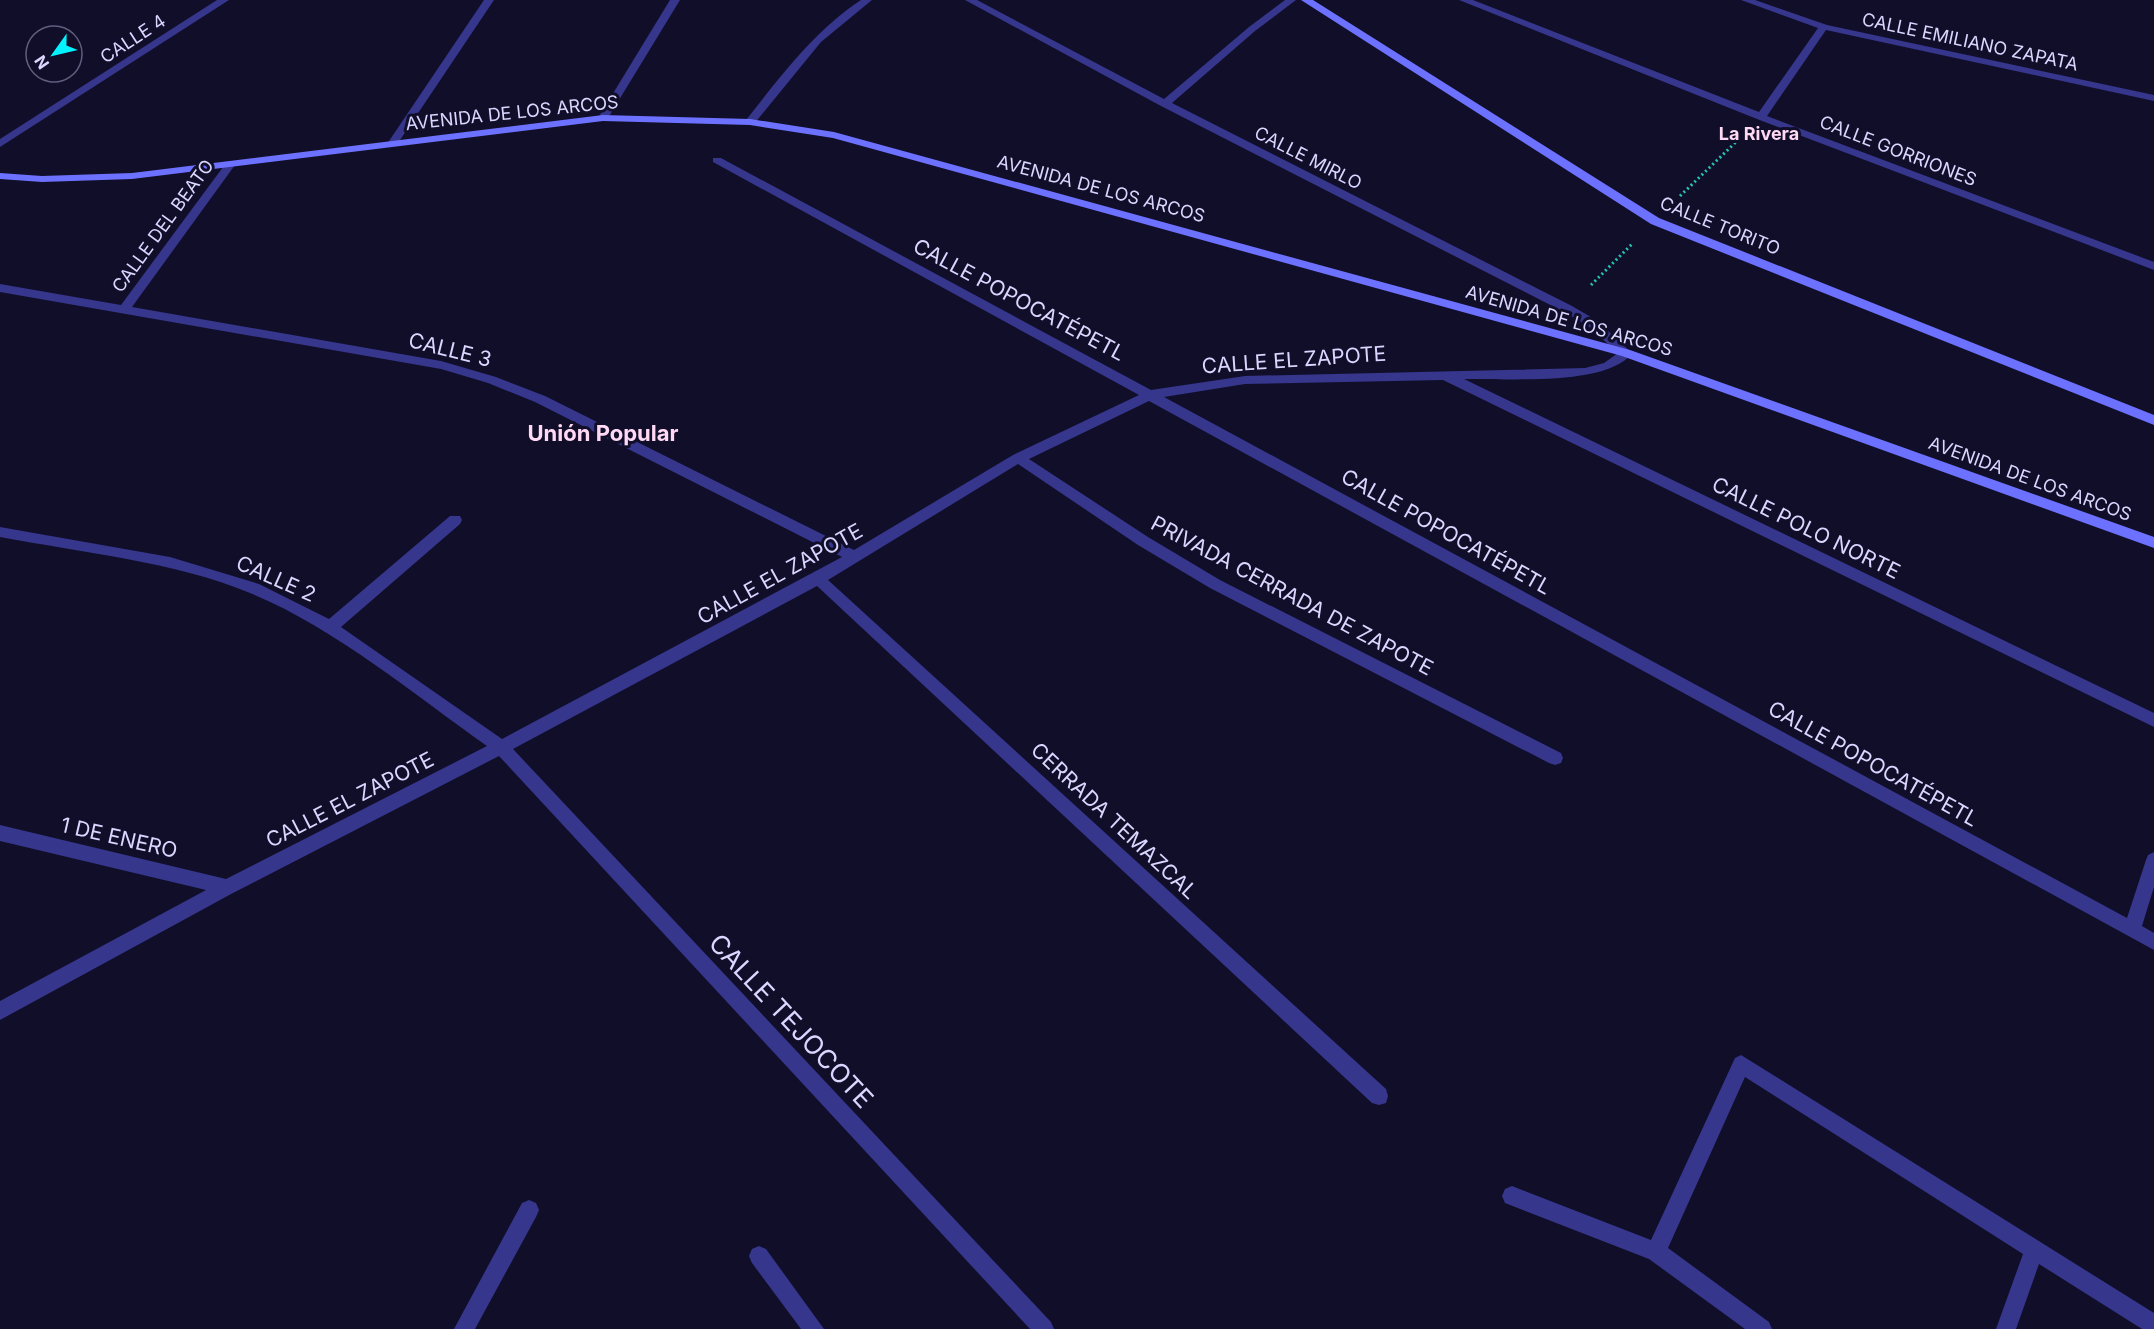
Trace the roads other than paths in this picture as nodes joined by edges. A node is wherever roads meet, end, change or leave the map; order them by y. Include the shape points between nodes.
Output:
1 (224, 0) edge
2 (489, 0) edge
3 (675, 0) edge
4 (867, 0) edge
5 (970, 0) edge
6 (1291, 0) edge
7 (1306, 0) edge
8 (1464, 0) edge
9 (1746, 0) edge
10 (1824, 27) junction
11 (2154, 98) edge
12 (1165, 104) junction
13 (1761, 117) junction
14 (603, 118) junction
15 (750, 122) junction
16 (0, 144) edge
17 (392, 144) junction
18 (717, 160) dead end
19 (230, 165) junction
20 (0, 176) edge
21 (2154, 266) edge
22 (0, 288) edge
23 (125, 308) junction
24 (1626, 353) junction
25 (1440, 373) junction
26 (1151, 395) junction
27 (2154, 420) edge
28 (1018, 458) junction
29 (455, 520) dead end
30 (0, 532) edge
31 (2154, 543) edge
32 (856, 558) junction
33 (818, 579) junction
34 (330, 627) junction
35 (2154, 720) edge
36 (501, 747) junction
37 (1555, 758) dead end
38 (0, 833) edge
39 (2154, 860) edge
40 (227, 887) junction
41 (2132, 930) junction
42 (2154, 942) edge
43 (0, 1011) edge
44 (1379, 1096) dead end
45 (1512, 1196) dead end
46 (529, 1210) dead end
47 (2034, 1251) junction
48 (1656, 1252) junction
49 (759, 1256) dead end
50 (2154, 1325) edge
51 (464, 1329) edge
52 (814, 1329) edge
53 (1044, 1329) edge
54 (1762, 1329) edge
55 (2006, 1329) edge

1 - 16 street, CALLE 4
2 - 17 street
3 - 14 street
4 - 15 street via 821,35
5 - 12 street, CALLE MIRLO
6 - 12 street
7 - 27 main road, CALLE TORITO via 1655,221
8 - 13 street, CALLE GORRIONES
9 - 10 street, CALLE EMILIANO ZAPATA
10 - 11 street, CALLE EMILIANO ZAPATA
10 - 13 street
12 - 24 street, CALLE MIRLO via 1568,309 1592,323
13 - 21 street, CALLE GORRIONES
14 - 15 main road, AVENIDA DE LOS ARCOS
14 - 17 main road, AVENIDA DE LOS ARCOS
15 - 24 main road, AVENIDA DE LOS ARCOS via 834,135
17 - 19 main road, AVENIDA DE LOS ARCOS
18 - 26 street, CALLE POPOCATÉPETL
19 - 20 main road, AVENIDA DE LOS ARCOS via 132,176
19 - 23 street, CALLE DEL BEATO
22 - 23 street, CALLE 3
23 - 32 street, CALLE 3 via 441,365 492,380 540,399
24 - 25 street, CALLE EL ZAPOTE via 1608,366 1585,372
24 - 31 main road, AVENIDA DE LOS ARCOS
25 - 26 street, CALLE EL ZAPOTE via 1245,380
25 - 35 street, CALLE POLO NORTE
26 - 28 street, CALLE EL ZAPOTE
26 - 41 street, CALLE POPOCATÉPETL
28 - 32 street, CALLE EL ZAPOTE
28 - 37 street, PRIVADA CERRADA DE ZAPOTE via 1215,584
29 - 34 street
30 - 34 street, CALLE 2 via 170,563 254,588
32 - 33 street, CALLE EL ZAPOTE
33 - 36 street, CALLE EL ZAPOTE
33 - 44 street, CERRADA TEMAZCAL
34 - 36 street, CALLE 2
36 - 40 street, CALLE EL ZAPOTE
36 - 53 street, CALLE TEJOCOTE
38 - 40 street, 1 DE ENERO
39 - 41 street
40 - 43 street, CALLE EL ZAPOTE
41 - 42 street, CALLE POPOCATÉPETL
45 - 48 street
46 - 51 street
47 - 48 street via 1741,1064
47 - 50 street
47 - 55 street
48 - 54 street
49 - 52 street

